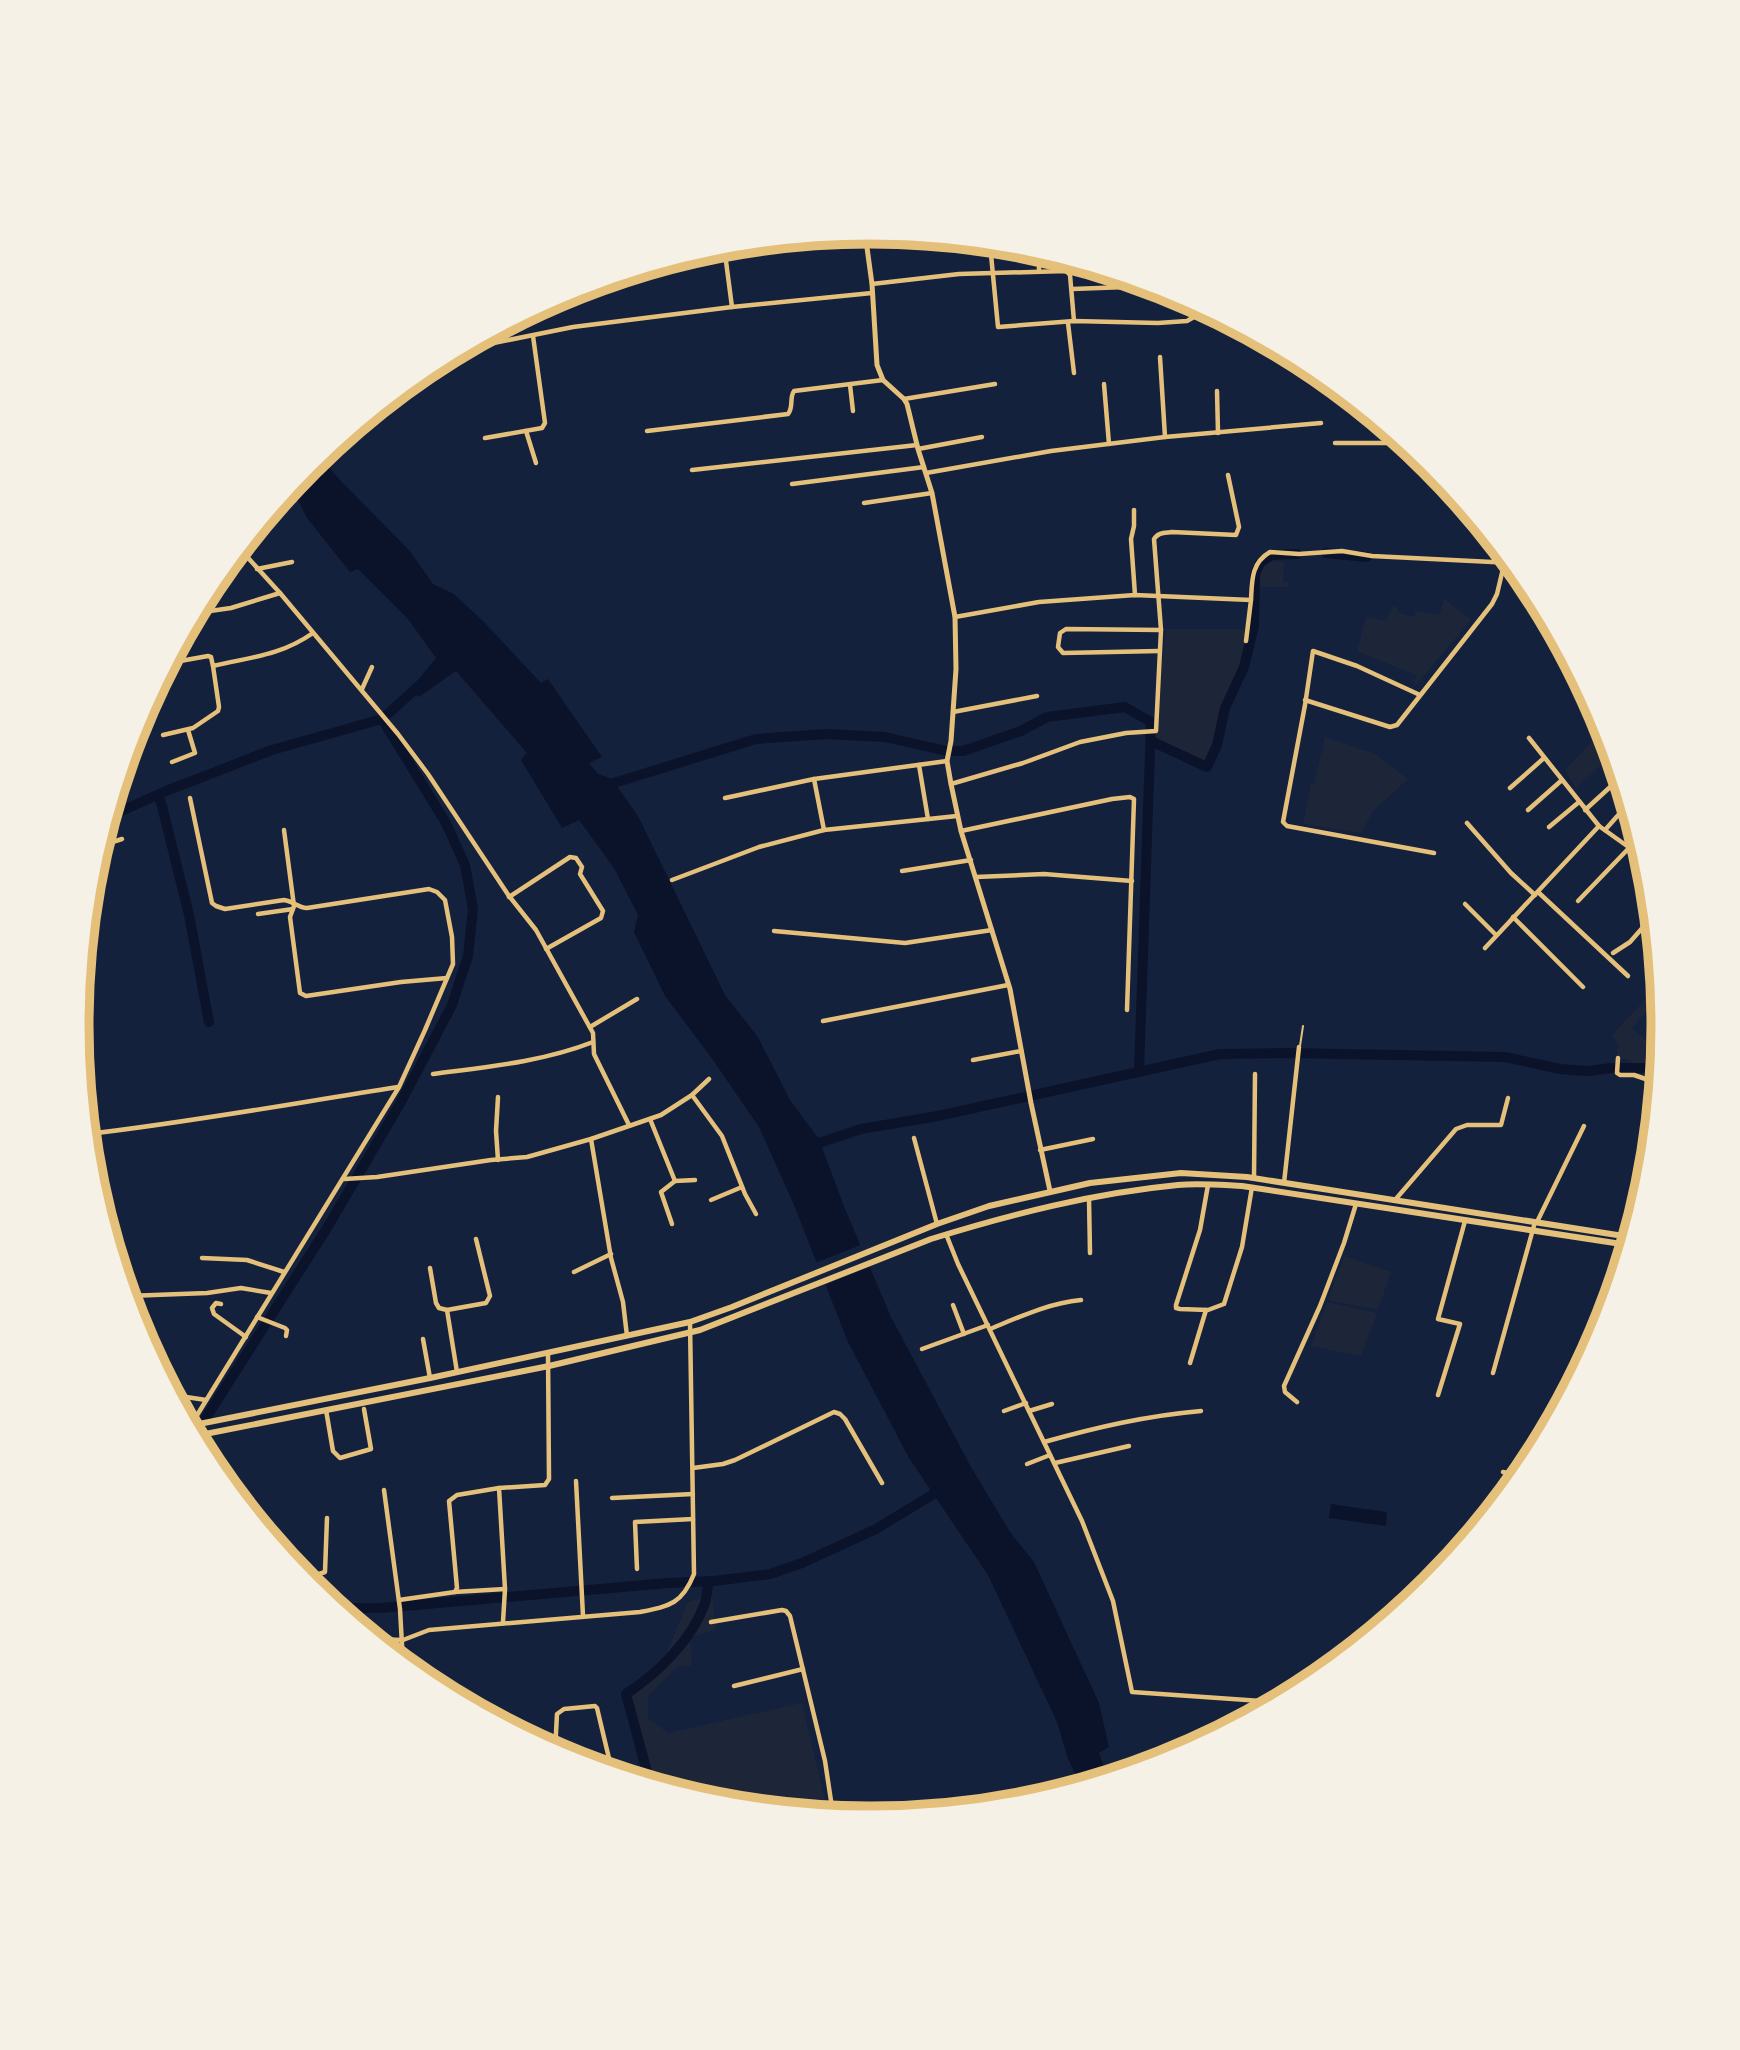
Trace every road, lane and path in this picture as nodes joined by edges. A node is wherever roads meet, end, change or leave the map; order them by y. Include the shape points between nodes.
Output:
1 (866, 244) edge
2 (991, 254) edge
3 (726, 258) edge
4 (1039, 263) edge
5 (1039, 271) junction
6 (993, 272) junction
7 (872, 284) junction
8 (1124, 287) edge
9 (1072, 289) junction
10 (872, 293) junction
11 (732, 307) junction
12 (1194, 315) edge
13 (1071, 322) junction
14 (533, 335) junction
15 (490, 344) edge
16 (1160, 356) dead end
17 (1074, 373) dead end
18 (883, 380) junction
19 (995, 384) dead end
20 (1104, 384) dead end
21 (850, 385) junction
22 (1217, 391) dead end
23 (904, 399) junction
24 (853, 411) dead end
25 (1321, 423) dead end
26 (526, 431) junction
27 (647, 431) dead end
28 (1218, 433) junction
29 (982, 437) dead end
30 (1165, 437) junction
31 (485, 438) dead end
32 (1335, 443) dead end
33 (1390, 443) edge
34 (1109, 444) junction
35 (918, 447) junction
36 (536, 463) dead end
37 (692, 470) dead end
38 (925, 470) junction
39 (1228, 475) dead end
40 (792, 484) dead end
41 (932, 492) junction
42 (864, 503) dead end
43 (1134, 510) dead end
44 (246, 556) edge
45 (1497, 561) edge
46 (292, 562) dead end
47 (257, 569) junction
48 (1504, 570) edge
49 (280, 593) junction
50 (1135, 595) junction
51 (1159, 596) junction
52 (1251, 600) junction
53 (209, 611) edge
54 (955, 617) junction
55 (1161, 630) junction
56 (313, 633) junction
57 (1246, 641) dead end
58 (1159, 651) junction
59 (180, 661) edge
60 (212, 666) junction
61 (372, 667) dead end
62 (362, 690) junction
63 (1420, 695) junction
64 (1037, 696) dead end
65 (1304, 700) junction
66 (953, 712) junction
67 (188, 730) junction
68 (163, 735) dead end
69 (1529, 738) dead end
70 (948, 758) junction
71 (1544, 758) junction
72 (172, 762) dead end
73 (919, 765) junction
74 (814, 779) junction
75 (1562, 780) junction
76 (951, 784) junction
77 (1612, 785) edge
78 (1510, 788) dead end
79 (190, 798) dead end
80 (725, 798) dead end
81 (1579, 802) junction
82 (1528, 810) dead end
83 (1585, 810) junction
84 (1621, 812) edge
85 (957, 816) junction
86 (928, 819) junction
87 (1467, 823) dead end
88 (1599, 826) junction
89 (1549, 827) dead end
90 (284, 830) dead end
91 (824, 830) junction
92 (1605, 830) junction
93 (961, 831) junction
94 (122, 839) dead end
95 (111, 842) edge
96 (1629, 848) joint
97 (1434, 853) dead end
98 (971, 860) junction
99 (902, 871) dead end
100 (976, 877) junction
101 (672, 880) dead end
102 (1132, 881) junction
103 (1536, 894) junction
104 (509, 897) junction
105 (293, 901) junction
106 (1578, 901) dead end
107 (1465, 904) dead end
108 (293, 909) junction
109 (258, 914) dead end
110 (1513, 918) junction
111 (1644, 926) edge
112 (992, 930) junction
113 (774, 931) dead end
114 (1496, 935) junction
115 (1485, 948) dead end
116 (546, 949) junction
117 (1613, 953) dead end
118 (1628, 976) dead end
119 (448, 978) junction
120 (1008, 985) junction
121 (1583, 987) dead end
122 (638, 999) dead end
123 (1127, 1010) dead end
124 (823, 1021) dead end
125 (1303, 1026) dead end
126 (590, 1027) junction
127 (593, 1042) junction
128 (1300, 1046) joint
129 (1021, 1051) junction
130 (1618, 1058) dead end
131 (974, 1060) dead end
132 (433, 1074) dead end
133 (1255, 1074) dead end
134 (709, 1079) dead end
135 (1649, 1080) edge
136 (399, 1087) junction
137 (692, 1094) junction
138 (498, 1097) dead end
139 (1508, 1098) dead end
140 (650, 1119) junction
141 (629, 1125) junction
142 (1584, 1126) dead end
143 (97, 1134) edge
144 (915, 1138) dead end
145 (591, 1139) junction
146 (1093, 1139) dead end
147 (1040, 1150) junction
148 (498, 1160) junction
149 (1254, 1178) junction
150 (344, 1179) junction
151 (695, 1180) dead end
152 (675, 1181) junction
153 (1284, 1183) junction
154 (1208, 1185) junction
155 (742, 1187) junction
156 (1252, 1187) junction
157 (1050, 1191) junction
158 (1089, 1198) junction
159 (711, 1200) dead end
160 (1395, 1200) junction
161 (1356, 1204) junction
162 (1052, 1206) junction
163 (756, 1214) dead end
164 (1465, 1221) junction
165 (1536, 1222) junction
166 (672, 1224) dead end
167 (934, 1226) junction
168 (1533, 1230) junction
169 (946, 1234) junction
170 (1621, 1236) edge
171 (476, 1238) dead end
172 (1619, 1244) edge
173 (1090, 1253) dead end
174 (611, 1254) junction
175 (202, 1258) dead end
176 (430, 1268) dead end
177 (284, 1272) junction
178 (574, 1272) dead end
179 (271, 1293) junction
180 (138, 1296) edge
181 (1081, 1300) dead end
182 (221, 1304) dead end
183 (953, 1305) dead end
184 (447, 1310) junction
185 (1206, 1310) junction
186 (257, 1317) junction
187 (690, 1322) junction
188 (989, 1327) junction
189 (691, 1332) junction
190 (964, 1334) junction
191 (286, 1336) dead end
192 (627, 1336) junction
193 (246, 1337) junction
194 (423, 1339) dead end
195 (922, 1349) dead end
196 (548, 1353) junction
197 (1190, 1363) dead end
198 (549, 1366) junction
199 (457, 1372) junction
200 (1493, 1373) dead end
201 (430, 1378) junction
202 (1438, 1395) dead end
203 (184, 1397) edge
204 (206, 1400) junction
205 (1297, 1402) dead end
206 (1026, 1404) junction
207 (1052, 1404) dead end
208 (364, 1409) dead end
209 (326, 1410) junction
210 (1004, 1411) dead end
211 (1029, 1411) junction
212 (1201, 1411) dead end
213 (196, 1418) edge
214 (199, 1423) edge
215 (206, 1434) edge
216 (1044, 1442) junction
217 (1129, 1446) dead end
218 (1051, 1455) junction
219 (1055, 1463) junction
220 (1027, 1464) dead end
221 (693, 1468) junction
222 (1503, 1472) dead end
223 (1509, 1473) edge
224 (576, 1481) dead end
225 (883, 1483) dead end
226 (499, 1488) junction
227 (384, 1490) dead end
228 (693, 1494) junction
229 (612, 1498) dead end
230 (327, 1518) dead end
231 (694, 1519) junction
232 (637, 1569) dead end
233 (316, 1574) edge
234 (505, 1589) junction
235 (454, 1592) junction
236 (400, 1604) junction
237 (583, 1616) junction
238 (711, 1622) dead end
239 (503, 1623) junction
240 (389, 1640) edge
241 (401, 1640) junction
242 (402, 1649) edge
243 (803, 1669) junction
244 (734, 1686) dead end
245 (1260, 1701) edge
246 (556, 1739) edge
247 (609, 1760) edge
248 (832, 1804) edge

1 - 7 street
2 - 6 street
3 - 11 street
4 - 5 street
5 - 6 street
5 - 9 street via 1066,271
6 - 7 street
6 - 13 street via 998,327
7 - 10 street
8 - 9 street
9 - 13 street
10 - 11 street
10 - 18 street via 877,365
11 - 14 street
12 - 13 street via 1187,321 1158,323
13 - 17 street
14 - 15 street
14 - 26 street via 545,419 542,428
16 - 30 street
18 - 21 street
18 - 23 street
19 - 23 street
20 - 34 street
21 - 24 street
21 - 27 street via 794,391 788,414
22 - 28 street
23 - 35 street
25 - 28 street
26 - 31 street
26 - 36 street
28 - 30 street
29 - 35 street
30 - 34 street
32 - 33 street
34 - 38 street
35 - 37 street
35 - 38 street
38 - 40 street
38 - 41 street
39 - 51 street via 1238,532 1156,536
41 - 42 street
41 - 54 street
43 - 50 street
44 - 47 street
45 - 52 street via 1342,551 1270,552 1254,570
46 - 47 street
47 - 49 street
48 - 63 street via 1492,604
49 - 53 street
49 - 56 street
50 - 51 street
50 - 54 street via 1039,602
51 - 52 street
51 - 55 street
52 - 57 street
54 - 66 street
55 - 58 street
55 - 58 street via 1066,629 1060,634 1058,648 1063,653
56 - 60 street via 282,651
56 - 62 street
58 - 76 street via 1157,731 1080,742
59 - 60 street via 209,656
60 - 67 street via 219,710
61 - 62 street
62 - 104 street via 428,774
63 - 65 street via 1394,727
63 - 65 street via 1313,651
64 - 66 street
65 - 97 street via 1284,825
66 - 70 street
67 - 68 street
67 - 72 street via 195,753
69 - 71 street
70 - 73 street
70 - 76 street
71 - 75 street
71 - 78 street
73 - 74 street
73 - 86 street
74 - 80 street
74 - 91 street
75 - 81 street
75 - 82 street
76 - 85 street
77 - 83 street
79 - 105 street via 212,903 225,909
81 - 83 street
81 - 89 street
83 - 88 street
84 - 92 street
85 - 86 street
85 - 93 street
86 - 91 street
87 - 103 street via 1510,873
88 - 92 street
88 - 103 street
90 - 105 street
91 - 101 street via 759,847
92 - 96 street
93 - 98 street
93 - 102 street via 1131,797 1135,804
94 - 95 street
96 - 106 street
98 - 99 street
98 - 100 street
100 - 102 street via 1044,874
100 - 112 street
102 - 123 street
103 - 110 street
103 - 118 street
104 - 116 street
104 - 116 street via 570,857 576,858 583,869 580,874 604,914
105 - 108 street
105 - 119 street via 307,908 429,889 437,892 445,900 452,937 453,964
107 - 114 street
108 - 109 street
108 - 119 street via 290,917 303,996
110 - 114 street
110 - 121 street
111 - 117 street
112 - 113 street via 905,943
112 - 120 street
114 - 115 street
116 - 126 street
119 - 136 street
120 - 124 street
120 - 129 street
122 - 126 street
125 - 128 lane
126 - 127 street
127 - 132 street via 556,1055
127 - 141 street via 594,1054
128 - 153 street
129 - 131 street
129 - 147 street
130 - 135 street via 1618,1073
133 - 149 street
134 - 137 street
136 - 143 street
136 - 150 street
137 - 140 street
137 - 155 street via 723,1136
138 - 148 street
139 - 160 street via 1501,1125 1455,1129
140 - 141 street
140 - 152 street
141 - 145 street
142 - 165 street
144 - 167 street
145 - 148 street
145 - 174 street
146 - 147 street
147 - 157 street
148 - 150 street
149 - 153 main road
149 - 157 main road via 1181,1173
150 - 177 street
151 - 152 street
152 - 166 street via 661,1192
153 - 160 main road
154 - 156 main road
154 - 158 main road via 1180,1184
154 - 185 street via 1200,1230 1176,1308
155 - 159 street
155 - 163 street
156 - 161 main road
156 - 185 street via 1242,1247 1224,1304
157 - 162 main road
157 - 167 main road
158 - 162 main road
158 - 173 street
160 - 165 main road
161 - 164 main road
161 - 205 street via 1320,1306 1284,1386
162 - 169 main road
164 - 168 main road
164 - 202 street via 1438,1319 1460,1324
165 - 168 street
165 - 170 main road
167 - 187 main road
168 - 172 main road
168 - 200 street
169 - 188 street
169 - 189 main road
171 - 184 street via 490,1296 486,1303
174 - 178 street
174 - 192 street
175 - 177 street via 247,1260
176 - 184 street via 436,1303
177 - 179 street
179 - 180 street via 241,1288
179 - 186 street
181 - 188 street
182 - 193 street via 212,1308 214,1314
183 - 190 street
184 - 199 street
185 - 197 street
186 - 191 street via 287,1330
186 - 193 street
187 - 189 street
187 - 192 main road
188 - 190 street
188 - 206 street
189 - 198 main road
189 - 221 street
190 - 195 street
192 - 196 main road
193 - 204 street
194 - 201 street
196 - 198 street
196 - 199 main road
198 - 209 main road
198 - 226 street via 549,1479 545,1485
199 - 201 main road
201 - 214 main road
203 - 204 street
204 - 213 street
206 - 210 street
206 - 211 street
207 - 211 street
208 - 209 street via 371,1449 340,1458 333,1451
209 - 215 main road
211 - 216 street
212 - 216 street via 1155,1415
216 - 218 street
217 - 219 street
218 - 219 street
218 - 220 street
219 - 245 street via 1113,1601 1132,1692
221 - 225 street via 735,1460 834,1412 845,1419
221 - 228 street
222 - 223 street
224 - 237 street
226 - 234 street
226 - 235 street via 449,1501
227 - 236 street
228 - 229 street
228 - 231 street
230 - 233 street via 325,1572
231 - 232 street via 635,1522
231 - 237 street via 694,1574 677,1601 640,1612
234 - 235 street
234 - 239 street
235 - 236 street
236 - 241 street
237 - 239 street
238 - 243 street via 786,1611
239 - 241 street via 429,1630
240 - 241 street
241 - 242 street
243 - 244 street
243 - 248 street
246 - 247 street via 557,1714 595,1706

